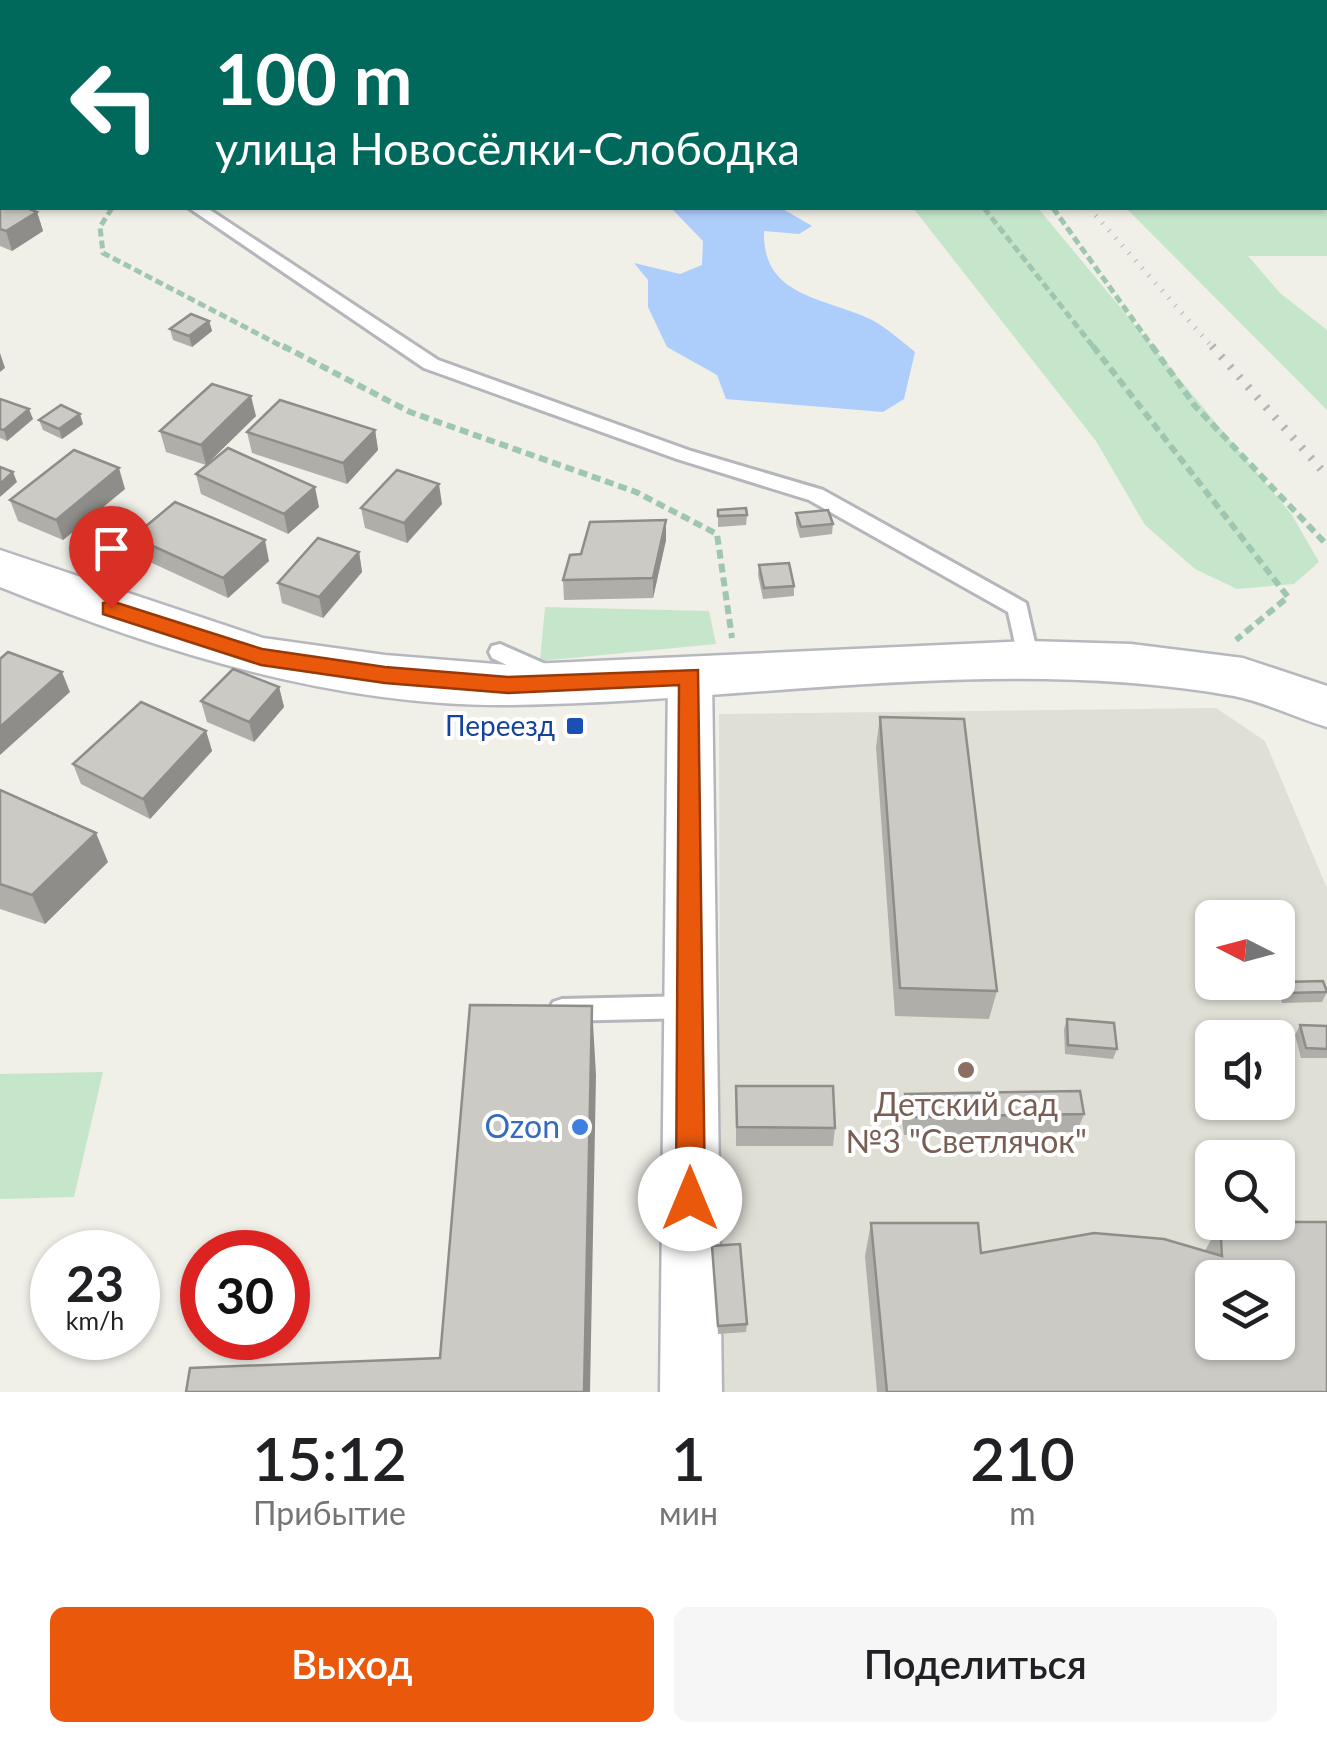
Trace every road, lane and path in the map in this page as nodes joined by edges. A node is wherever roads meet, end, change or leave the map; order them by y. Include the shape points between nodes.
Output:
1 (111, 210) edge
2 (201, 210) edge
3 (986, 210) edge
4 (1054, 210) edge
5 (1327, 545) edge
6 (0, 567) edge
7 (1227, 647) dead end
8 (500, 652) dead end
9 (1028, 660) junction
10 (714, 675) junction
11 (563, 682) junction
12 (1327, 707) edge
13 (690, 1007) junction
14 (542, 1010) edge
15 (691, 1392) edge

1 - 10 path via 100,227 102,254 410,412 636,492 717,534
2 - 9 lane via 430,364 816,495 1018,608
3 - 7 path via 1288,598
4 - 5 path via 1196,406
6 - 11 main road via 261,657 385,675 508,685
8 - 11 lane
9 - 10 main road
9 - 12 main road via 1243,678
10 - 11 main road
10 - 13 street
13 - 14 lane
13 - 15 street

